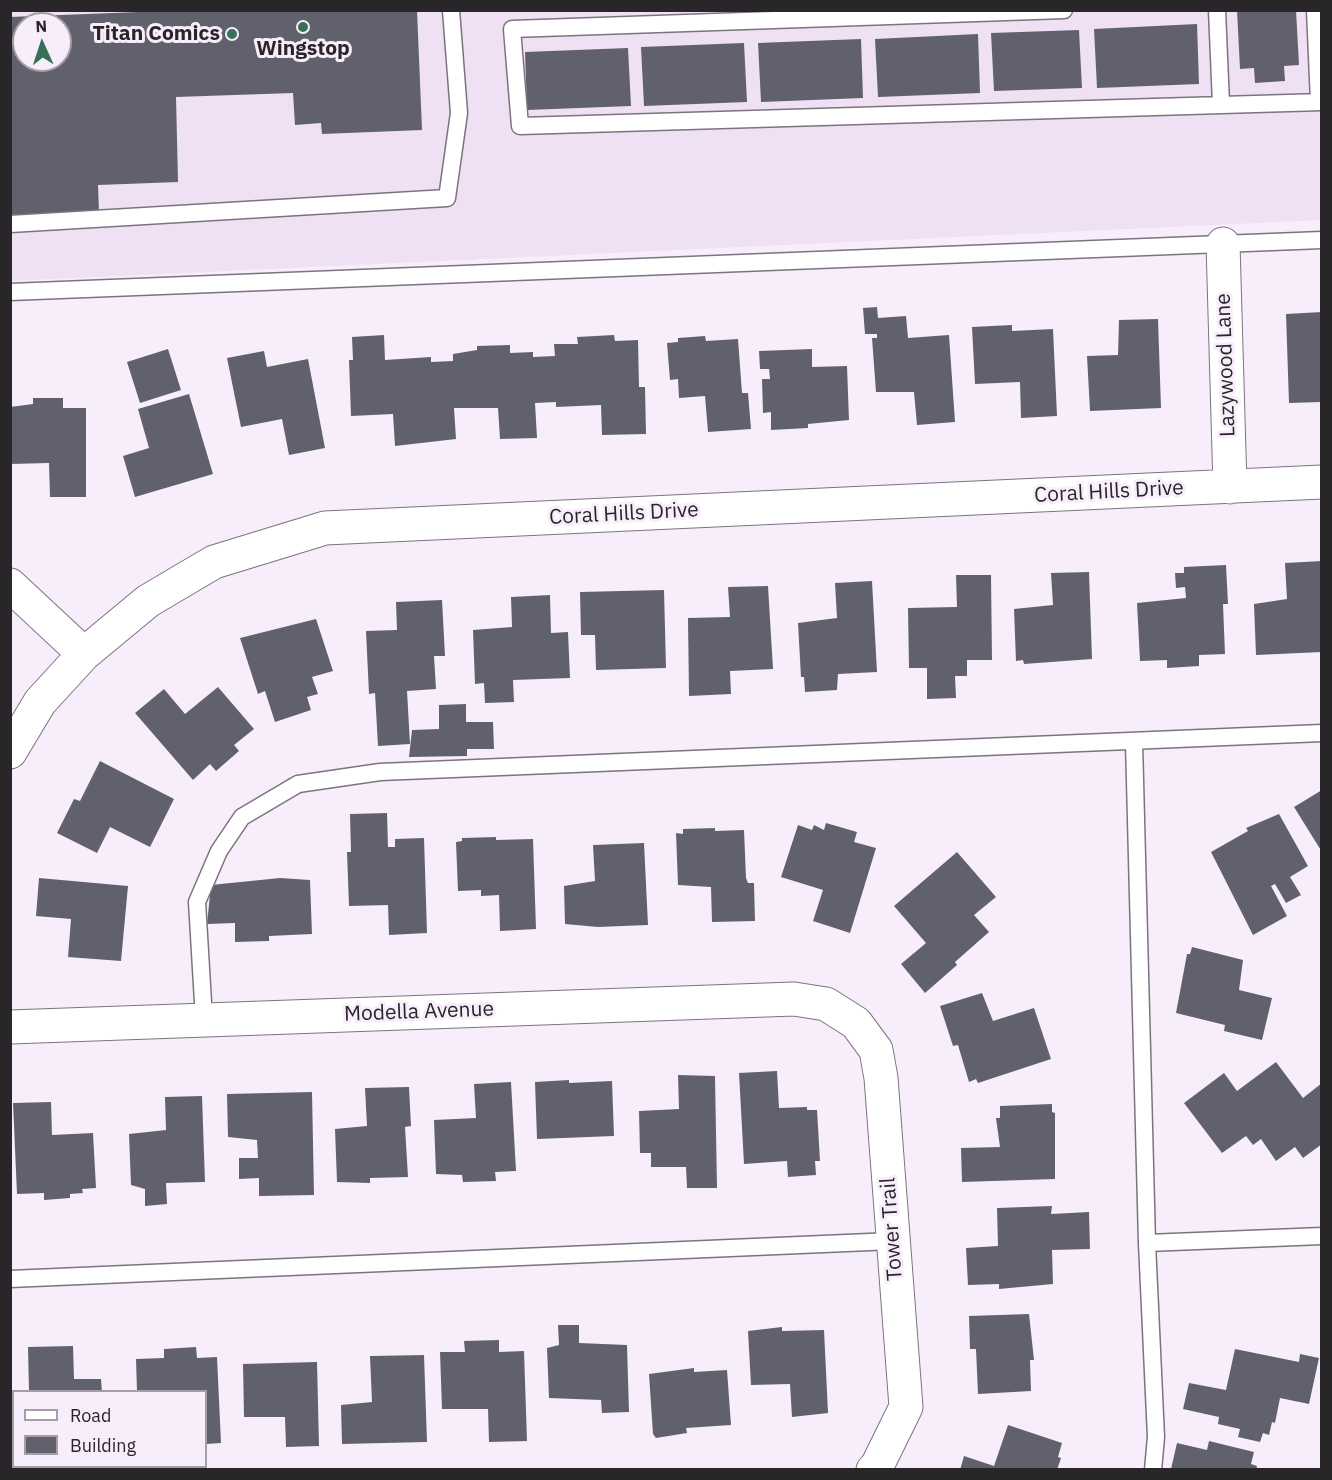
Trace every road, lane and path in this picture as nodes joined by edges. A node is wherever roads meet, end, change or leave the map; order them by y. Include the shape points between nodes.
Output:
1 (451, 10) edge
2 (1064, 10) edge
3 (1217, 10) edge
4 (1315, 10) edge
5 (1320, 102) edge
6 (1221, 104) junction
7 (10, 224) edge
8 (1322, 240) edge
9 (1222, 244) junction
10 (10, 292) edge
11 (1322, 482) edge
12 (1230, 487) junction
13 (10, 585) edge
14 (84, 654) junction
15 (1322, 734) edge
16 (1134, 742) junction
17 (10, 752) edge
18 (826, 1004) joint
19 (204, 1019) junction
20 (10, 1028) edge
21 (1322, 1236) edge
22 (893, 1241) junction
23 (1147, 1243) junction
24 (10, 1279) edge
25 (873, 1470) edge
26 (1153, 1470) edge

1 - 7 lane via 459,113 447,198
2 - 6 lane via 512,29 520,126
3 - 6 lane
4 - 5 lane
5 - 6 lane
8 - 9 lane
9 - 10 lane
9 - 12 street, Lazywood Lane
11 - 12 street, Coral Hills Drive
12 - 14 street, Coral Hills Drive via 325,528 214,562 148,601
13 - 14 street
14 - 17 street, Coral Hills Drive via 40,702
15 - 16 lane
16 - 19 lane via 380,772 298,784 242,818 219,851 197,902
16 - 23 lane
18 - 19 street, Modella Avenue via 794,999
18 - 22 street, Tower Trail via 856,1023 876,1050
19 - 20 street, Modella Avenue
21 - 23 lane
22 - 24 lane
22 - 25 street, Tower Trail via 906,1407
23 - 26 lane via 1156,1437

